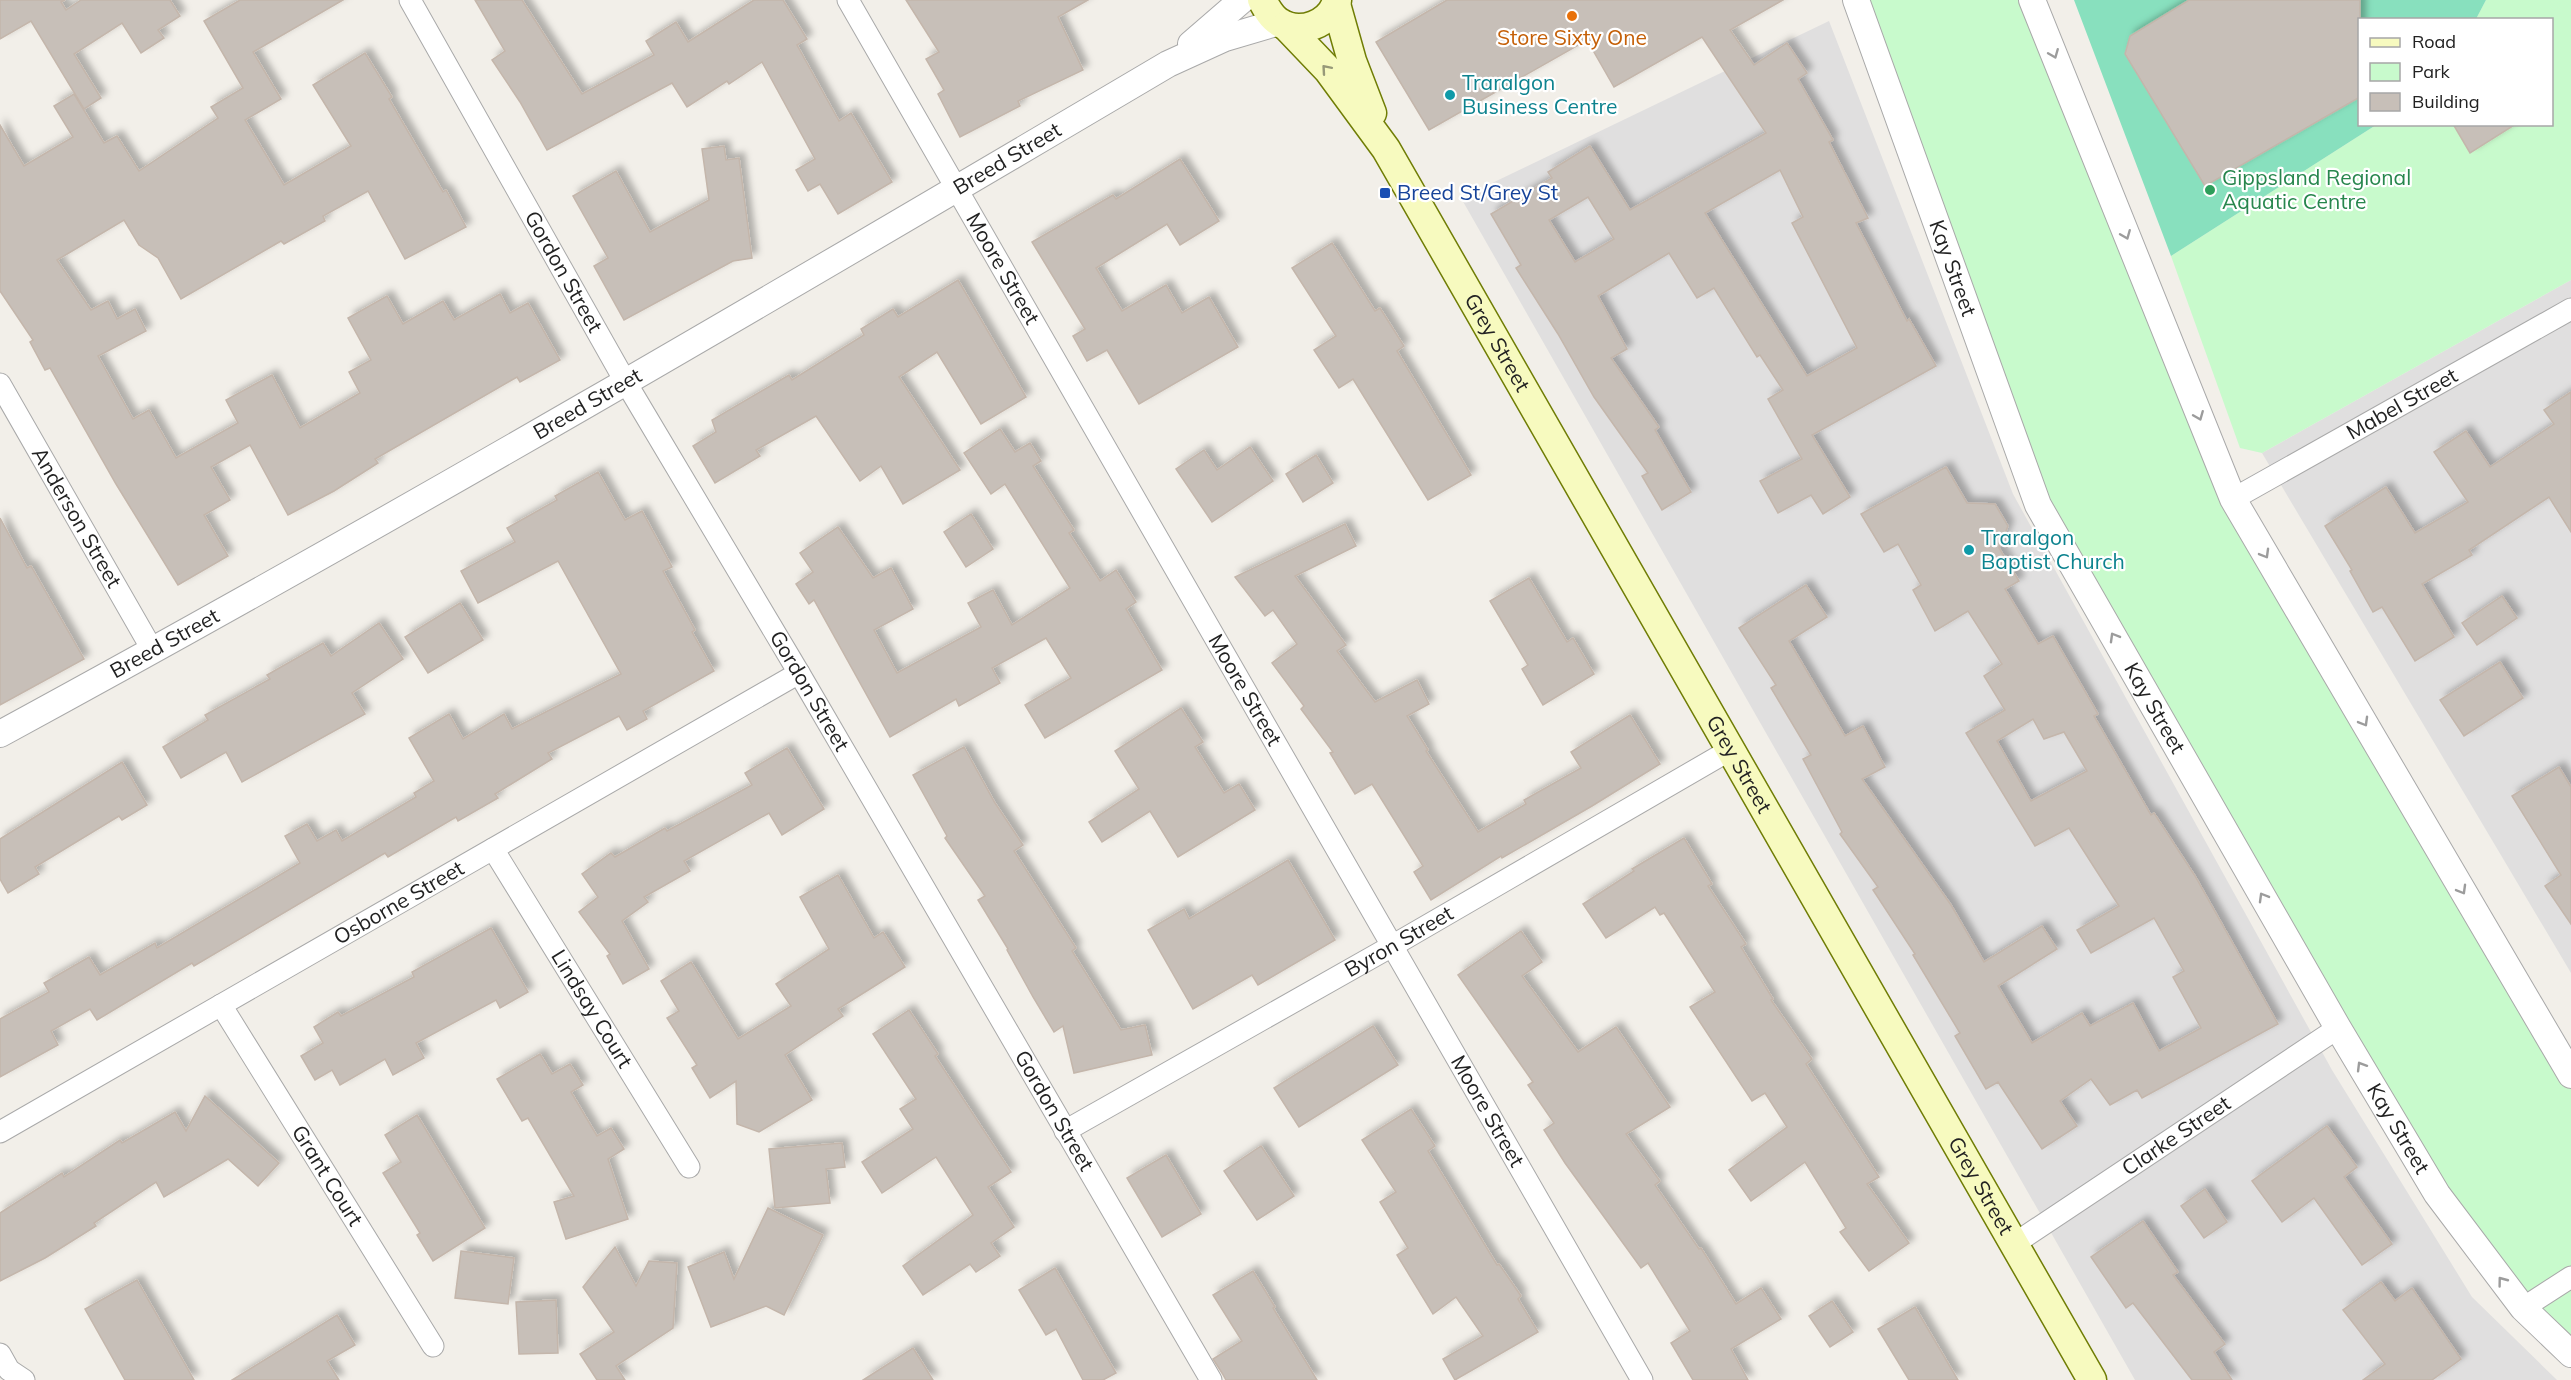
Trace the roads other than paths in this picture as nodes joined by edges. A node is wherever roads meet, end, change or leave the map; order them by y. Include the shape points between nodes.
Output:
1 (410, 0) edge
2 (848, 0) edge
3 (1242, 0) edge
4 (1262, 0) edge
5 (1856, 0) edge
6 (2032, 0) edge
7 (1337, 2) edge
8 (1283, 24) junction
9 (1168, 64) junction
10 (1386, 149) junction
11 (956, 189) junction
12 (2571, 309) edge
13 (625, 381) junction
14 (0, 384) edge
15 (2233, 499) junction
16 (153, 651) junction
17 (799, 673) junction
18 (0, 734) edge
19 (1730, 750) junction
20 (493, 849) junction
21 (1392, 946) junction
22 (221, 1005) junction
23 (2338, 1028) junction
24 (2571, 1075) edge
25 (1065, 1131) junction
26 (0, 1132) edge
27 (689, 1167) dead end
28 (2014, 1244) junction
29 (2571, 1277) edge
30 (2523, 1308) junction
31 (433, 1346) dead end
32 (0, 1354) edge
33 (2571, 1354) edge
34 (24, 1380) edge
35 (1210, 1380) edge
36 (1642, 1380) edge
37 (2092, 1380) edge

1 - 13 street, Gordon Street
2 - 11 street, Moore Street
3 - 9 street, Breed Street
4 - 8 main road, Grey Street via 1268,13
23 -> 5 street, Kay Street via 2038,506
6 -> 15 street
7 - 8 main road via 1330,15 1310,27
7 - 10 main road, Grey Street via 1352,61
8 - 9 street, Breed Street via 1226,38
10 -> 8 main road, Grey Street via 1328,70
9 - 11 street, Breed Street
10 - 19 main road, Grey Street
11 - 13 street, Breed Street
11 - 21 street, Moore Street
12 - 15 street, Mabel Street
13 - 16 street, Breed Street
13 - 17 street, Gordon Street
14 - 16 street, Anderson Street
15 -> 24 street
16 - 18 street, Breed Street
17 - 20 street, Osborne Street
17 - 25 street, Gordon Street
19 - 21 street, Byron Street
19 - 28 main road, Grey Street
20 - 22 street, Osborne Street
20 - 27 street, Lindsay Court
21 - 25 street, Byron Street
21 - 36 street, Moore Street
22 - 26 street, Osborne Street
22 - 31 street, Grant Court
23 - 28 street, Clarke Street
30 -> 23 street, Kay Street via 2437,1194
25 - 35 street, Gordon Street
28 - 37 main road, Grey Street
29 - 30 street
30 - 33 street, Kay Street
32 - 34 street via 9,1370

